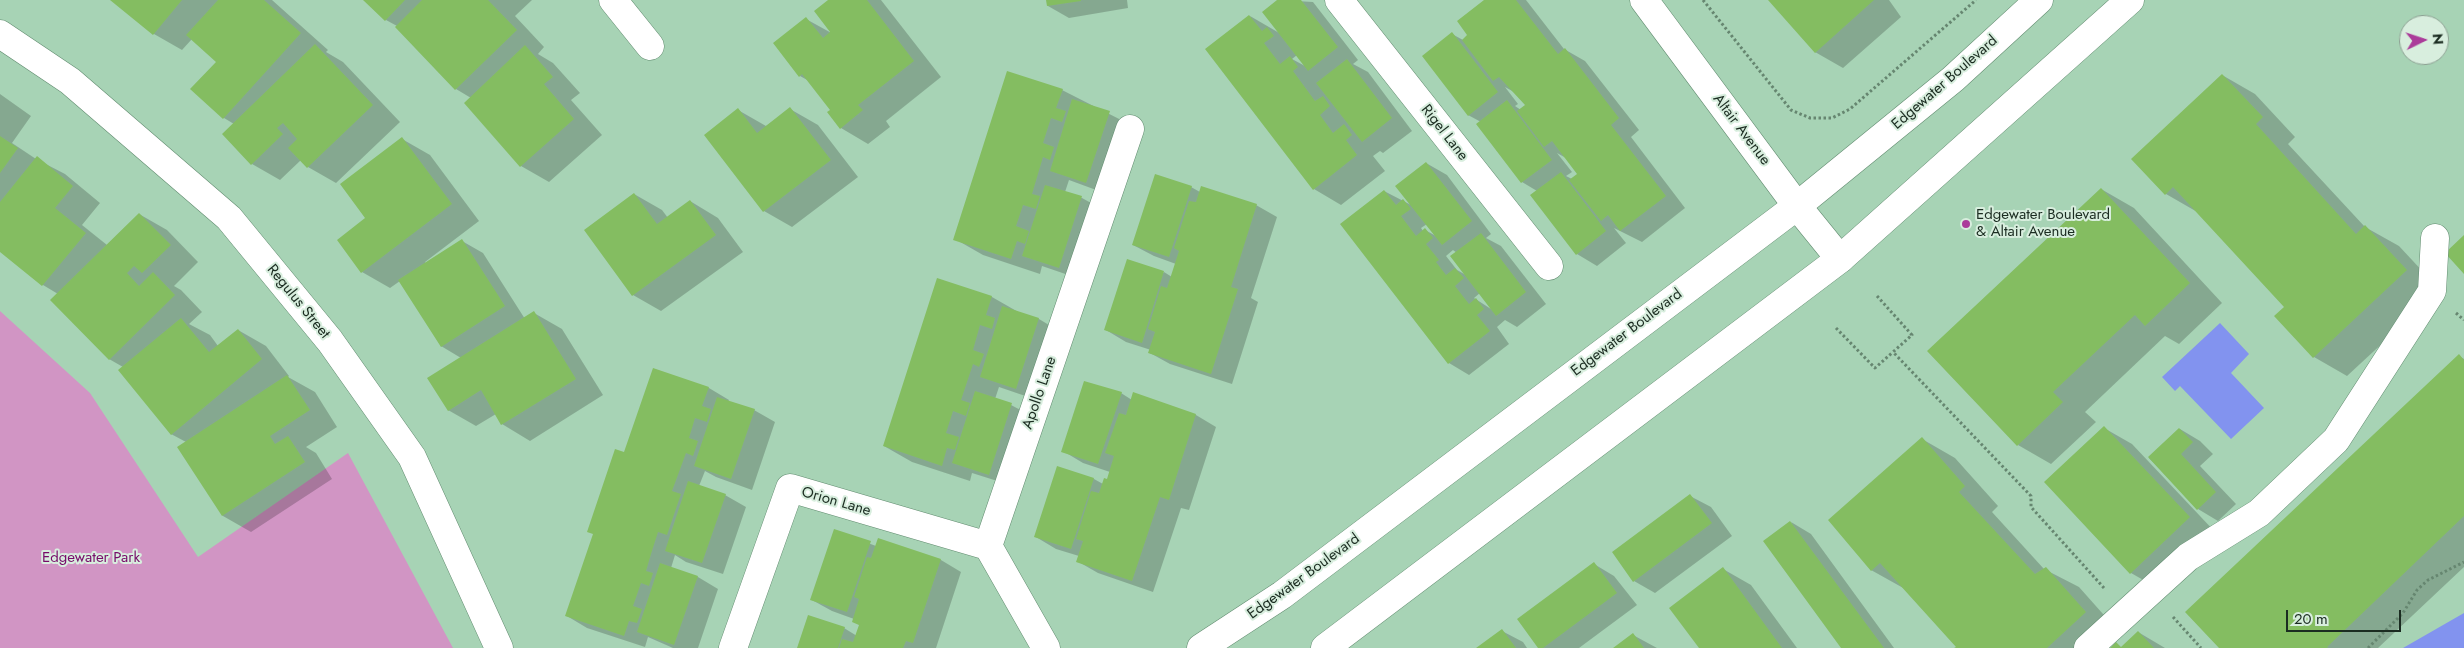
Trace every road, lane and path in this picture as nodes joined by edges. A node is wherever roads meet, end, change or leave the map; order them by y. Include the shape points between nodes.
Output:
1 (613, 0) edge
2 (1339, 0) edge
3 (1644, 0) edge
4 (1703, 0) edge
5 (1976, 0) edge
6 (2039, 0) edge
7 (2130, 0) edge
8 (0, 34) edge
9 (650, 46) dead end
10 (1130, 129) dead end
11 (1797, 206) junction
12 (2434, 238) dead end
13 (1840, 259) junction
14 (1550, 266) dead end
15 (1878, 296) dead end
16 (1836, 328) dead end
17 (1894, 352) junction
18 (988, 546) junction
19 (2463, 563) edge
20 (2127, 613) junction
21 (499, 648) edge
22 (733, 648) edge
23 (1046, 648) edge
24 (1201, 648) edge
25 (1325, 648) edge
26 (2088, 648) edge
27 (2368, 648) edge

1 - 9 street
2 - 14 street, Rigel Lane
3 - 11 street, Altair Avenue
4 - 5 path via 1791,110 1810,118 1832,118 1850,109
6 - 11 street, Edgewater Boulevard via 1953,79
7 - 13 street
8 - 21 street, Regulus Street via 70,81 229,218 324,334 412,456
10 - 18 street, Apollo Lane
11 - 13 street, Altair Avenue
11 - 24 street, Edgewater Boulevard via 1282,595
12 - 20 street via 2432,291 2336,440 2259,513 2188,557
13 - 25 street
15 - 17 path via 1912,335
16 - 17 path via 1875,368
17 - 20 path via 2031,496 2031,507
18 - 22 street, Orion Lane via 790,488
18 - 23 street
19 - 27 path via 2428,580 2417,590 2403,613
20 - 26 street

